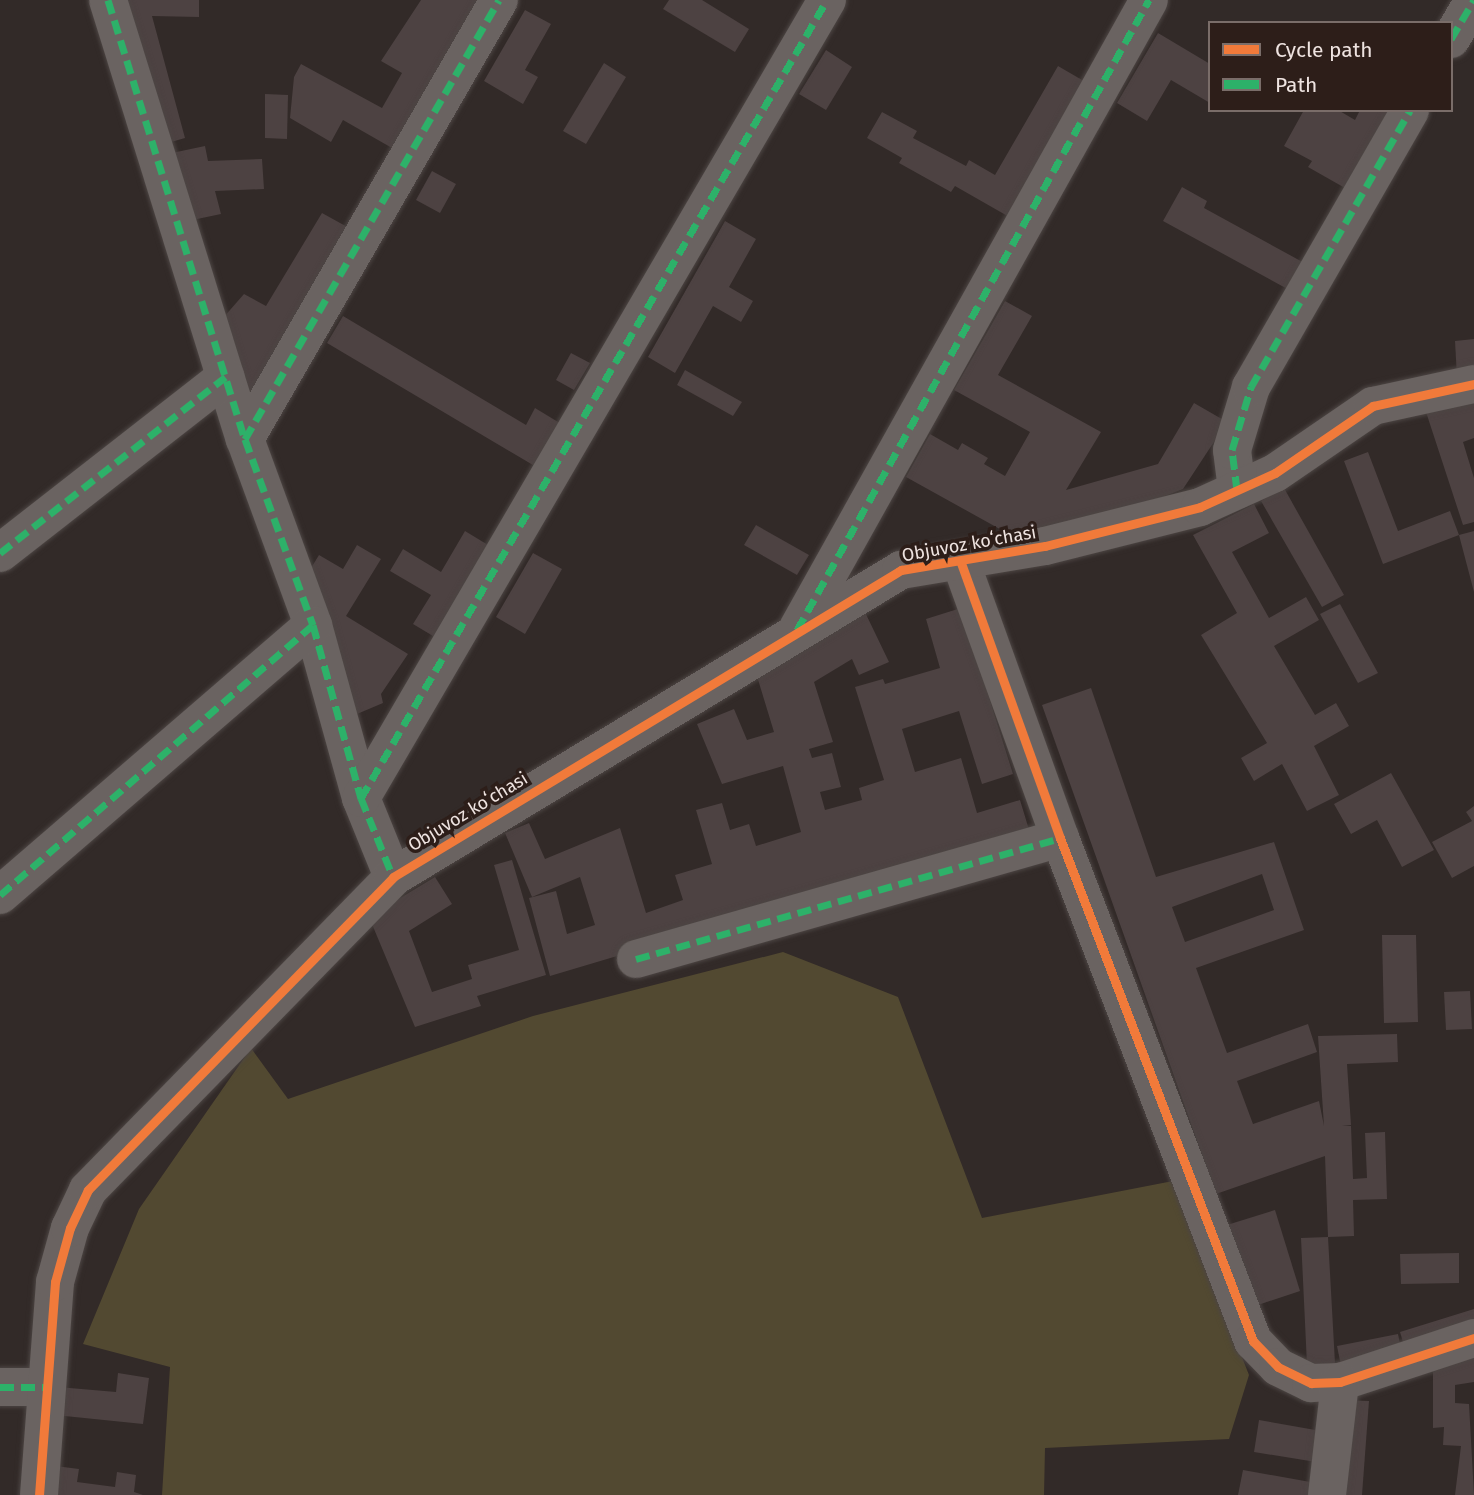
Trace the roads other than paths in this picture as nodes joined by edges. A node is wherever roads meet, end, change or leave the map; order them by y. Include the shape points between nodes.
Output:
1 (108, 0) edge
2 (499, 0) edge
3 (827, 0) edge
4 (1149, 0) edge
5 (1474, 0) edge
6 (1453, 36) edge
7 (1409, 112) edge
8 (225, 377) junction
9 (1474, 384) edge
10 (245, 439) junction
11 (1237, 491) junction
12 (0, 553) edge
13 (961, 563) junction
14 (313, 625) junction
15 (797, 630) junction
16 (361, 797) junction
17 (1060, 838) junction
18 (393, 877) junction
19 (0, 895) edge
20 (636, 960) dead end
21 (1474, 1339) edge
22 (1340, 1382) junction
23 (0, 1387) edge
24 (44, 1387) junction
25 (39, 1495) edge
26 (1326, 1495) edge

1 - 8 street
2 - 10 street
3 - 16 street
4 - 15 street
5 - 6 street
7 - 11 street via 1251,387 1232,450
8 - 10 street
8 - 12 street
9 - 11 street, Objuvoz koʻchasi via 1373,407 1275,473
10 - 14 street
11 - 13 street, Objuvoz koʻchasi via 1143,523
13 - 15 street, Objuvoz koʻchasi via 901,570
13 - 17 street
14 - 16 street
14 - 19 street
15 - 18 street, Objuvoz koʻchasi
16 - 18 street
17 - 20 street
17 - 22 street via 1253,1341 1278,1367 1311,1382
18 - 24 street, Objuvoz koʻchasi via 88,1190 70,1228 55,1282
21 - 22 street
22 - 26 street
23 - 24 street
24 - 25 street, Objuvoz koʻchasi

